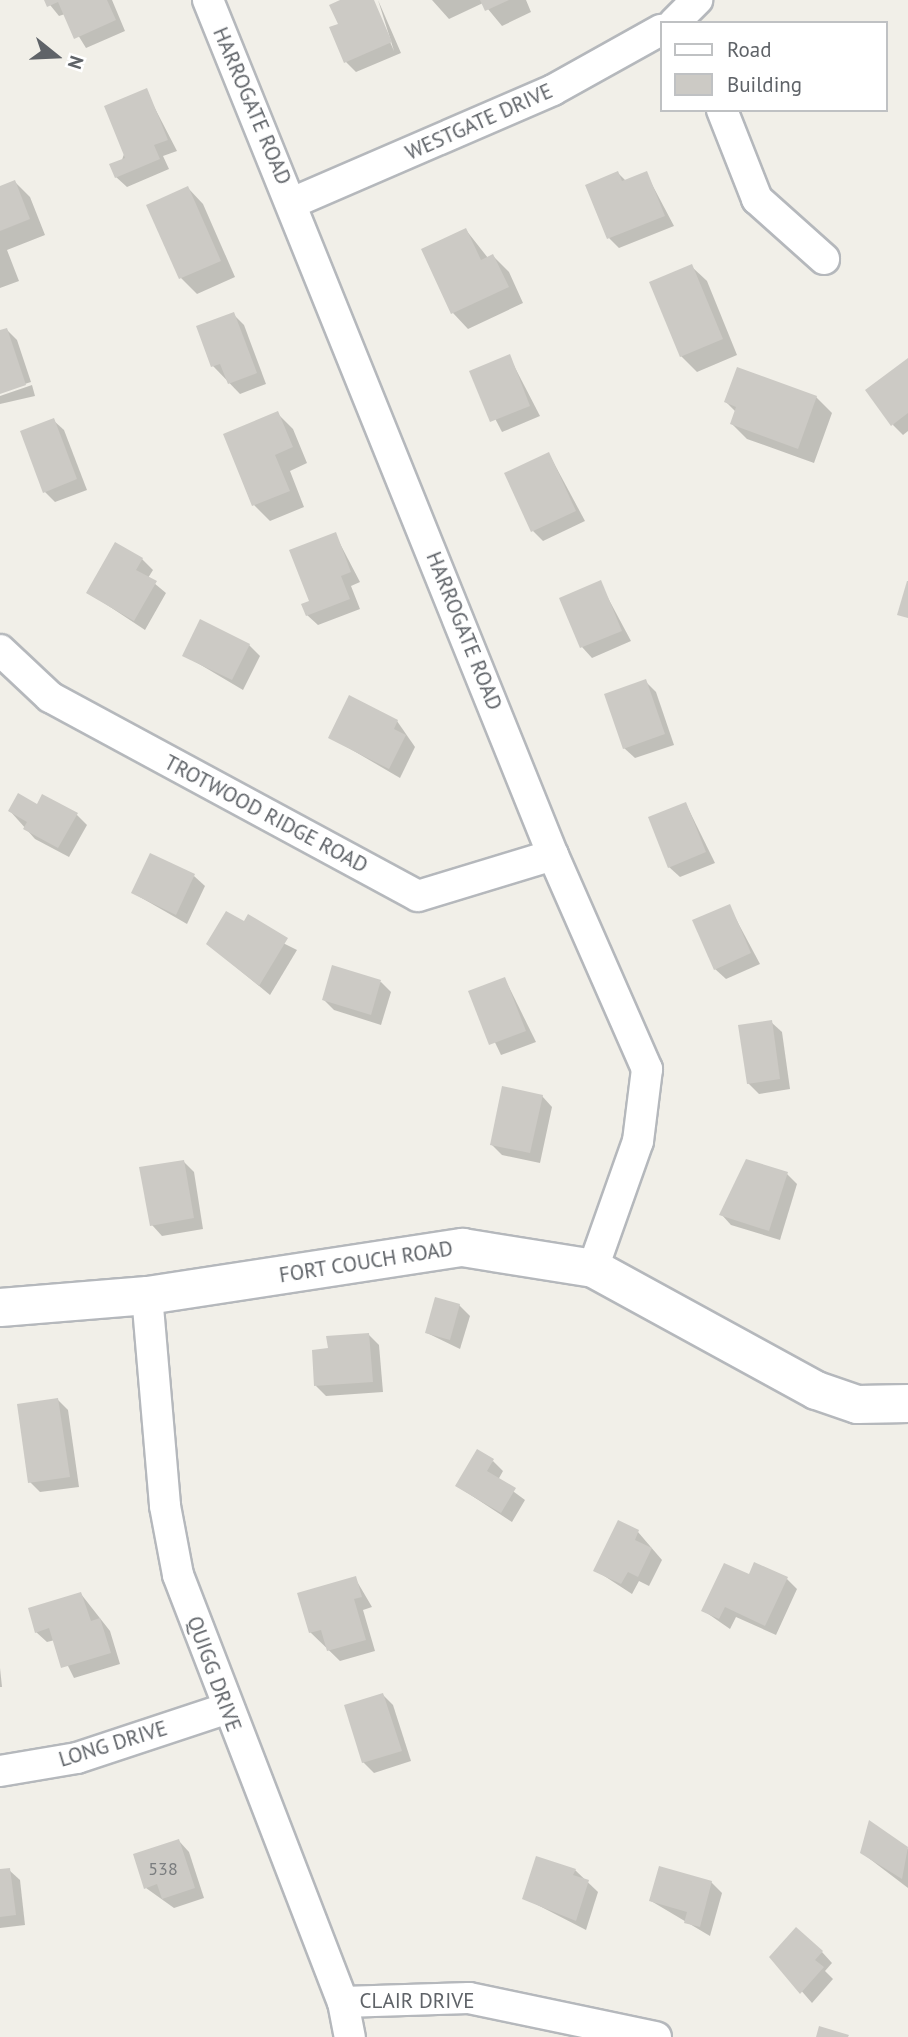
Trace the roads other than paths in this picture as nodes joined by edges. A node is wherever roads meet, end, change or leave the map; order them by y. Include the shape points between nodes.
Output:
1 (208, 0) edge
2 (660, 29) edge
3 (723, 112) edge
4 (292, 203) junction
5 (824, 258) dead end
6 (0, 650) edge
7 (553, 855) junction
8 (593, 1268) junction
9 (147, 1295) junction
10 (0, 1307) edge
11 (908, 1403) edge
12 (225, 1709) junction
13 (0, 1771) edge
14 (343, 2001) junction
15 (349, 2037) edge
16 (656, 2037) edge

1 - 4 street, HARROGATE ROAD
2 - 4 street, WESTGATE DRIVE via 553,90
3 - 5 street via 757,200
4 - 7 street, HARROGATE ROAD
6 - 7 street, TROTWOOD RIDGE ROAD via 50,698 418,896
7 - 8 street, HARROGATE ROAD via 647,1069 638,1141
8 - 9 street, FORT COUCH ROAD via 463,1247
8 - 11 street, FORT COUCH ROAD via 816,1390 857,1404
9 - 10 street, FORT COUCH ROAD
9 - 12 street, QUIGG DRIVE via 176,1561
12 - 13 street, LONG DRIVE via 77,1758
12 - 14 street, QUIGG DRIVE
14 - 15 street, QUIGG DRIVE
14 - 16 street, CLAIR DRIVE via 469,1998

